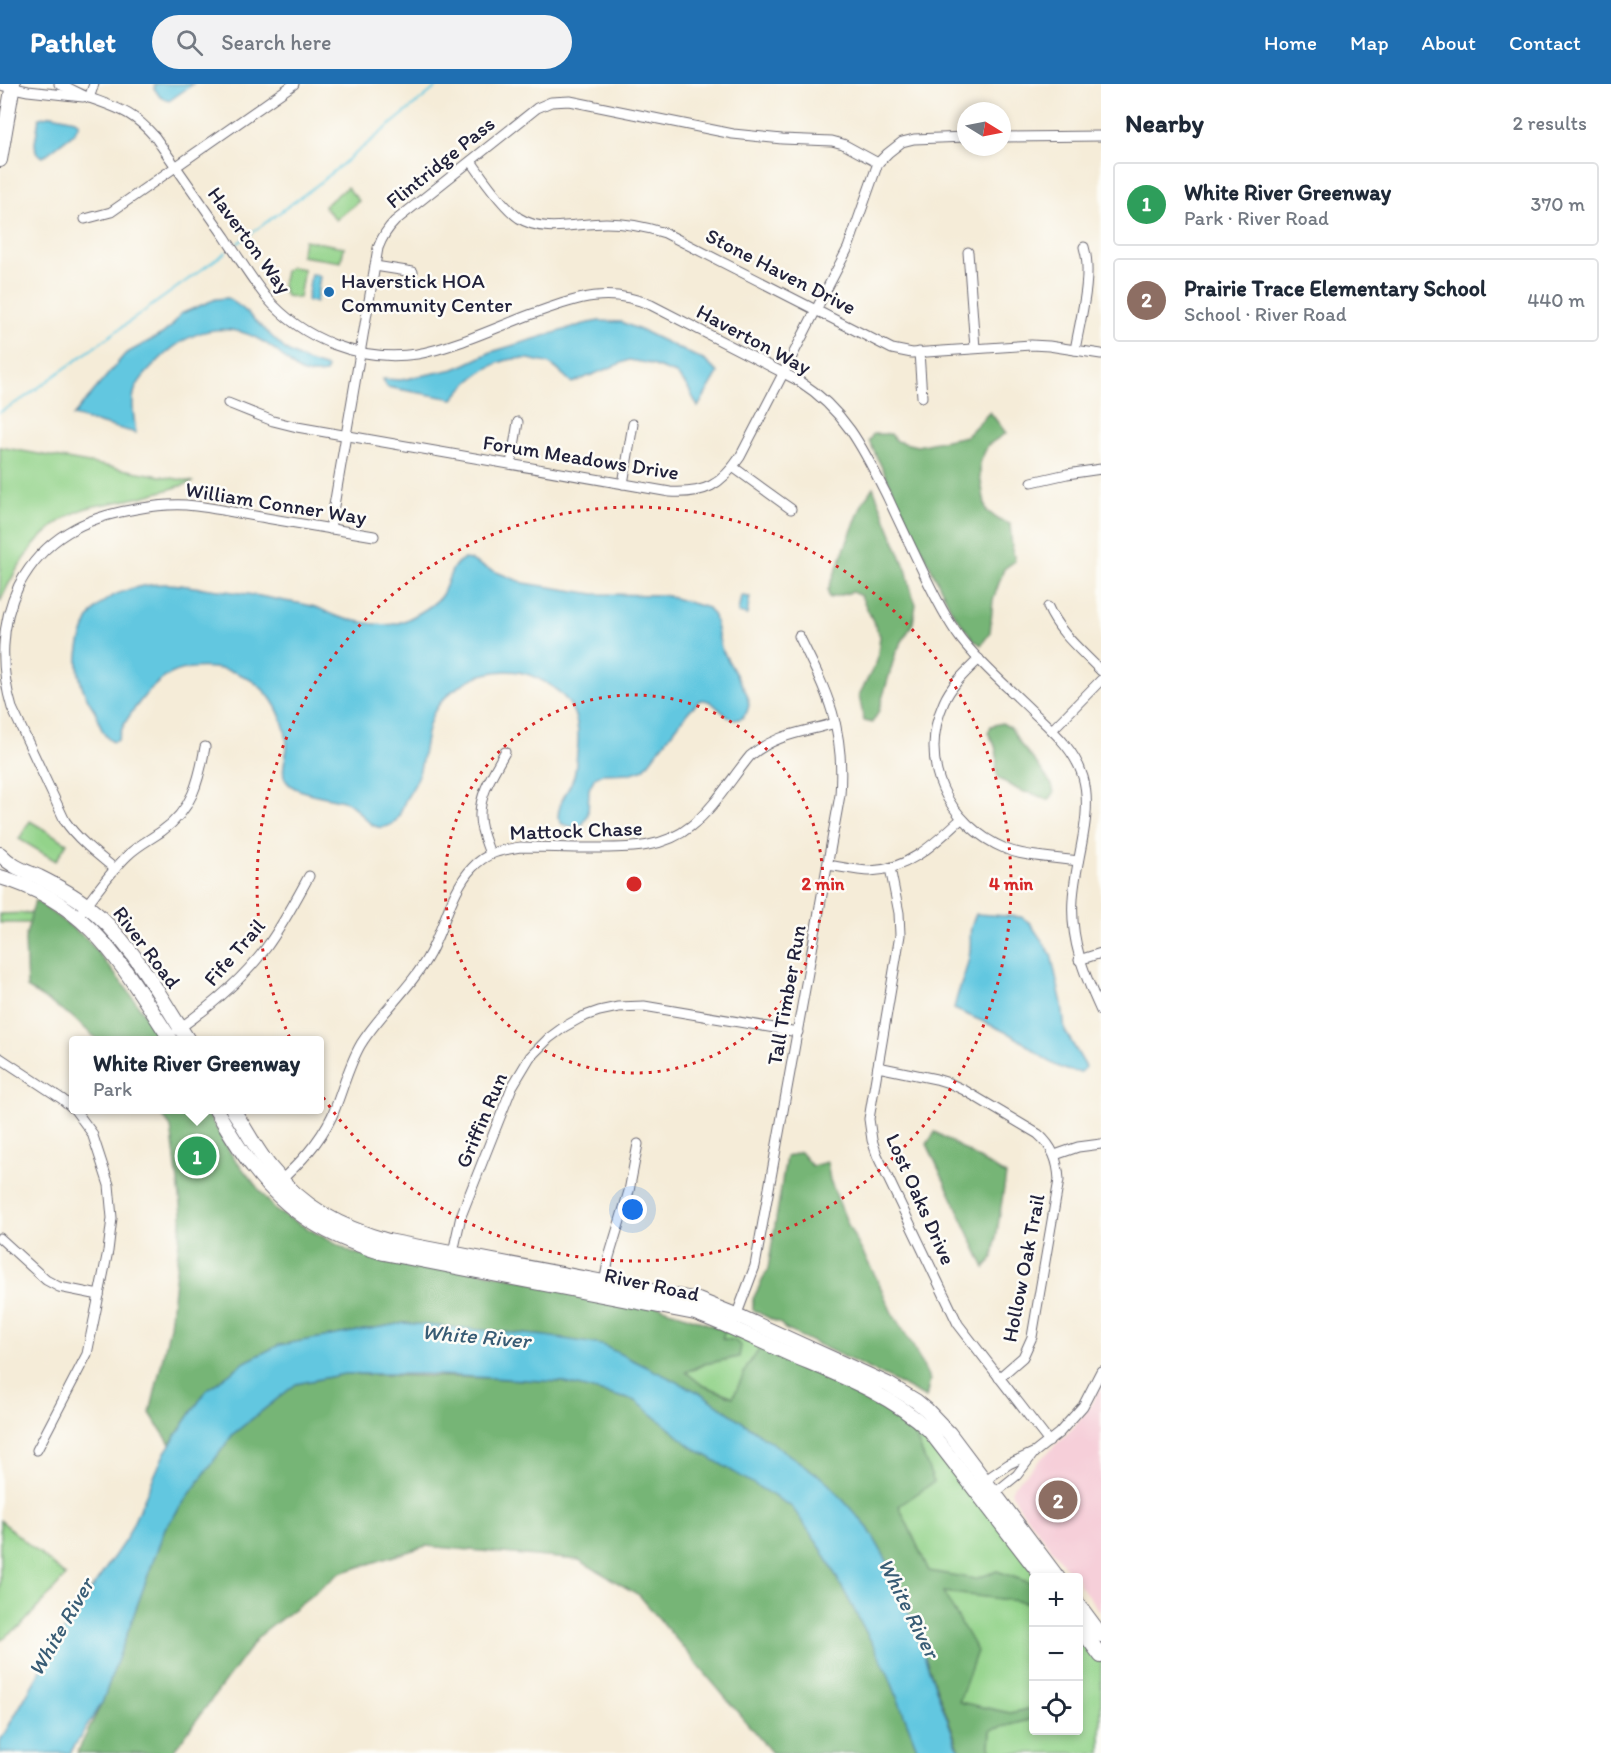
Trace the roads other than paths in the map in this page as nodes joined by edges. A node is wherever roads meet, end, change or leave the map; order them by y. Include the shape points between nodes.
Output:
1 (59, 84) edge
2 (94, 84) edge
3 (294, 84) edge
4 (9, 85) edge
5 (89, 98) junction
6 (1101, 136) edge
7 (957, 137) edge
8 (1011, 137) edge
9 (0, 160) edge
10 (471, 161) junction
11 (878, 163) junction
12 (176, 166) junction
13 (85, 219) dead end
14 (1084, 247) dead end
15 (968, 252) dead end
16 (375, 266) junction
17 (412, 272) dead end
18 (816, 309) junction
19 (975, 348) junction
20 (1075, 350) junction
21 (360, 352) junction
22 (919, 352) junction
23 (1101, 354) edge
24 (783, 373) junction
25 (922, 398) dead end
26 (228, 403) dead end
27 (518, 422) dead end
28 (633, 424) dead end
29 (346, 435) junction
30 (511, 464) junction
31 (733, 467) junction
32 (1101, 469) edge
33 (1032, 482) dead end
34 (623, 484) junction
35 (791, 509) dead end
36 (330, 529) junction
37 (374, 536) dead end
38 (1048, 607) dead end
39 (799, 636) dead end
40 (979, 659) junction
41 (1101, 671) edge
42 (1101, 680) edge
43 (835, 723) junction
44 (1052, 730) junction
45 (206, 747) dead end
46 (505, 752) dead end
47 (962, 819) junction
48 (0, 854) edge
49 (490, 854) junction
50 (1078, 861) junction
51 (828, 865) junction
52 (115, 868) junction
53 (890, 868) junction
54 (309, 876) dead end
55 (0, 877) edge
56 (87, 905) junction
57 (78, 916) junction
58 (1101, 953) edge
59 (1079, 960) junction
60 (1101, 1011) edge
61 (798, 1032) junction
62 (173, 1035) edge
63 (0, 1058) edge
64 (878, 1067) junction
65 (69, 1105) edge
66 (78, 1114) edge
67 (219, 1114) edge
68 (236, 1114) edge
69 (638, 1144) dead end
70 (1101, 1144) edge
71 (1055, 1155) junction
72 (277, 1184) junction
73 (0, 1238) edge
74 (451, 1259) junction
75 (603, 1288) junction
76 (99, 1295) junction
77 (735, 1321) junction
78 (1101, 1371) edge
79 (999, 1378) junction
80 (1048, 1442) junction
81 (37, 1450) dead end
82 (1035, 1452) junction
83 (980, 1484) junction
84 (990, 1498) junction
85 (1040, 1573) edge
86 (1054, 1573) edge
87 (1083, 1611) edge
88 (1079, 1627) edge
89 (1101, 1635) edge
90 (1101, 1656) edge

1 - 5 street, Haverton Way
2 - 5 street
3 - 12 street
4 - 5 street, Haverton Way
4 - 9 main road
5 - 12 street, Haverton Way via 139,120
6 - 8 street
7 - 11 street via 908,140
10 - 11 street, Flintridge Pass via 537,108 565,101 742,135 832,141
10 - 16 street, Flintridge Pass via 388,228 380,242
10 - 18 street, Stone Haven Drive via 508,208 529,223 616,223 659,231
11 - 18 street, Forum Meadows Drive via 853,237
12 - 13 street via 111,212
12 - 21 street, Haverton Way via 276,307 317,338
14 - 20 street via 1088,275
15 - 19 street
16 - 17 street
16 - 21 street, Flintridge Pass
18 - 22 street, Stone Haven Drive via 892,349
18 - 24 street, Forum Meadows Drive
19 - 20 street, Stone Haven Drive via 1030,345
19 - 22 street, Stone Haven Drive
20 - 23 street, Stone Haven Drive
21 - 24 street, Haverton Way via 392,356 420,353 567,302 612,295 651,305
21 - 29 street, Flintridge Pass
22 - 25 street
24 - 31 street, Forum Meadows Drive
24 - 40 street, Haverton Way via 816,393 855,435 946,616
26 - 29 street, Forum Meadows Drive via 282,424
27 - 30 street
28 - 34 street
29 - 30 street, Forum Meadows Drive
29 - 36 street, Flintridge Pass
30 - 34 street, Forum Meadows Drive
31 - 34 street, Forum Meadows Drive via 714,485 695,492
31 - 35 street
32 - 33 street
36 - 37 street, William Conner Way
36 - 52 street, William Conner Way via 195,506 161,505 111,514 81,525 49,546 30,568 13,597 5,622 2,655 7,692 65,821 84,844
38 - 41 street via 1063,632
39 - 43 street, Tall Timber Run via 828,696
40 - 44 street, Haverton Way
40 - 47 street via 951,689 935,732 939,778
42 - 44 street
43 - 49 street, Mattock Chase via 784,736 759,749 704,814 690,827 657,844 636,848 521,847
43 - 51 street, Tall Timber Run via 842,778
44 - 50 street, Haverton Way via 1074,757 1085,787
45 - 52 street via 197,786 184,811
46 - 49 street via 481,802 480,819
47 - 50 street via 978,834 1008,850
47 - 53 street via 929,848
48 - 56 main road, River Road via 9,864
49 - 72 street via 464,879 430,954 360,1047 318,1141
50 - 59 street, Haverton Way via 1072,912
51 - 53 street via 868,871
51 - 61 street, Tall Timber Run
52 - 56 street
53 - 64 street, Lost Oaks Drive via 900,935
54 - 62 street, Fife Trail via 265,949 237,981
55 - 57 main road, River Road via 50,898
56 - 57 street
56 - 62 main road, River Road via 123,943
57 - 62 main road, River Road via 108,946
58 - 59 street
59 - 60 street, Haverton Way
61 - 74 street, Griffin Run via 644,1006 599,1011 564,1027 530,1057 512,1087 461,1216
61 - 77 street, Tall Timber Run via 755,1266
63 - 65 street
64 - 71 street via 936,1079 963,1090 1038,1134
64 - 79 street, Lost Oaks Drive via 869,1119 877,1155 958,1324
66 - 76 street via 92,1133 112,1202
67 - 72 main road, River Road via 247,1158
68 - 72 main road, River Road
69 - 75 street
70 - 71 street
71 - 79 street, Hollow Oak Trail via 1059,1180 1032,1337 1023,1357
72 - 74 main road, River Road via 295,1211 354,1245 384,1253
73 - 76 street via 46,1280 66,1289
74 - 75 main road, River Road
75 - 77 main road, River Road
76 - 81 street via 87,1354
77 - 83 main road, River Road via 907,1411
78 - 80 street via 1083,1406
79 - 80 street, Lost Oaks Drive
80 - 82 street
82 - 83 street
82 - 84 street via 1017,1475
83 - 84 main road, River Road
84 - 85 main road, River Road
84 - 86 main road, River Road
87 - 89 main road
88 - 90 main road

